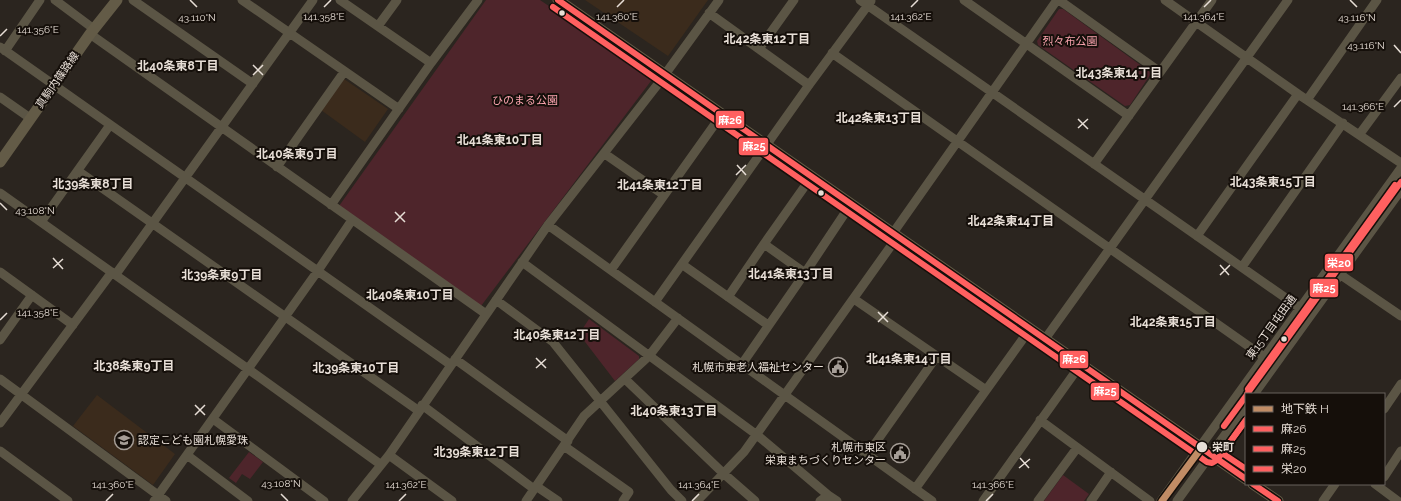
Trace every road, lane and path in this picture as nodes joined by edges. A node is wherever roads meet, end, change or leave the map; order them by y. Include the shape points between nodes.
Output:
1 (40, 0) edge
2 (55, 0) edge
3 (117, 0) edge
4 (133, 0) edge
5 (242, 0) edge
6 (313, 0) edge
7 (340, 0) edge
8 (397, 0) edge
9 (478, 0) edge
10 (558, 0) edge
11 (719, 0) edge
12 (794, 0) edge
13 (964, 0) edge
14 (1058, 0) edge
15 (1165, 0) edge
16 (1212, 0) edge
17 (1288, 0) edge
18 (1377, 0) edge
19 (867, 2) edge
20 (709, 13) junction
21 (1196, 22) junction
22 (378, 26) junction
23 (92, 31) junction
24 (288, 34) junction
25 (1026, 44) junction
26 (3, 49) edge
27 (759, 49) junction
28 (832, 53) junction
29 (1246, 57) junction
30 (431, 63) junction
31 (344, 72) junction
32 (1160, 72) junction
33 (666, 74) junction
34 (1401, 78) edge
35 (253, 84) junction
36 (53, 85) junction
37 (809, 85) junction
38 (991, 92) junction
39 (1298, 94) junction
40 (0, 97) edge
41 (1307, 100) junction
42 (399, 109) junction
43 (722, 114) junction
44 (1130, 116) junction
45 (30, 118) junction
46 (1343, 123) junction
47 (110, 125) junction
48 (221, 128) junction
49 (1360, 135) junction
50 (957, 142) junction
51 (767, 145) junction
52 (605, 154) junction
53 (1, 157) edge
54 (1401, 163) edge
55 (1094, 164) junction
56 (277, 167) junction
57 (1401, 168) edge
58 (78, 171) junction
59 (812, 176) junction
60 (185, 178) junction
61 (1401, 190) edge
62 (0, 193) edge
63 (664, 196) junction
64 (1146, 200) junction
65 (852, 204) junction
66 (331, 205) junction
67 (352, 220) junction
68 (41, 222) junction
69 (151, 224) junction
70 (548, 225) junction
71 (895, 234) junction
72 (1197, 236) junction
73 (764, 244) junction
74 (1111, 248) junction
75 (522, 262) junction
76 (683, 265) junction
77 (1329, 267) junction
78 (1242, 268) junction
79 (611, 270) junction
80 (0, 272) edge
81 (317, 272) junction
82 (114, 273) junction
83 (804, 273) junction
84 (1340, 274) junction
85 (32, 295) junction
86 (728, 297) junction
87 (854, 299) junction
88 (496, 300) junction
89 (656, 302) junction
90 (1300, 308) junction
91 (486, 314) junction
92 (1310, 315) junction
93 (1401, 316) edge
94 (284, 317) junction
95 (678, 318) junction
96 (73, 325) junction
97 (768, 326) junction
98 (1030, 328) junction
99 (1046, 339) junction
100 (0, 340) edge
101 (649, 356) junction
102 (937, 356) junction
103 (1264, 357) junction
104 (453, 362) junction
105 (742, 364) junction
106 (1081, 364) junction
107 (248, 369) junction
108 (0, 379) edge
109 (625, 379) junction
110 (1401, 384) edge
111 (986, 390) junction
112 (1255, 393) edge
113 (21, 395) junction
114 (785, 396) junction
115 (600, 401) junction
116 (1245, 407) edge
117 (420, 408) junction
118 (1385, 408) edge
119 (213, 419) junction
120 (1040, 420) junction
121 (0, 423) edge
122 (757, 435) junction
123 (566, 444) junction
124 (1077, 448) junction
125 (1200, 448) junction
126 (0, 451) edge
127 (1401, 452) edge
128 (867, 454) junction
129 (186, 455) junction
130 (389, 455) junction
131 (1211, 455) junction
132 (380, 464) junction
133 (1111, 472) junction
134 (723, 473) junction
135 (1385, 476) edge
136 (1245, 478) edge
137 (1254, 485) edge
138 (1334, 485) edge
139 (1378, 485) edge
140 (535, 488) junction
141 (916, 489) junction
142 (828, 495) junction
143 (156, 498) edge
144 (68, 501) edge
145 (166, 501) edge
146 (248, 501) edge
147 (324, 501) edge
148 (352, 501) edge
149 (452, 501) edge
150 (526, 501) edge
151 (558, 501) edge
152 (623, 501) edge
153 (682, 501) edge
154 (697, 501) edge
155 (755, 501) edge
156 (820, 501) edge
157 (837, 501) edge
158 (932, 501) edge
159 (983, 501) edge
160 (1038, 501) edge
161 (1091, 501) edge
162 (1150, 501) edge
163 (1161, 501) edge
164 (1177, 501) edge
165 (1278, 501) edge
166 (1323, 501) edge
167 (1398, 501) edge

1 - 26 street
2 - 23 street
3 - 23 main road, 真駒内篠路線
4 - 35 street
5 - 24 street
6 - 24 street
7 - 22 street
8 - 22 street
9 - 30 street
10 - 33 main road
11 - 20 street
12 - 27 street
13 - 25 street
14 - 25 street
14 - 32 street
15 - 21 street
16 - 21 street
17 - 29 street
18 - 41 street
19 - 28 street
19 - 38 street
20 - 27 street
20 - 33 street
21 - 29 street
21 - 32 street
22 - 30 street
23 - 36 main road, 真駒内篠路線
23 - 48 street
24 - 31 street
24 - 35 street
25 - 38 street
25 - 44 street
26 - 36 street
27 - 37 street
28 - 37 street
28 - 50 street
29 - 39 street
29 - 64 street
30 - 42 street
31 - 42 street
31 - 56 street
32 - 44 street
33 - 43 main road
33 - 52 street
34 - 49 street
35 - 48 street
36 - 45 main road, 真駒内篠路線
36 - 47 street
37 - 51 street
38 - 50 street
38 - 55 street
39 - 41 street
39 - 72 street
40 - 45 street
41 - 46 street
42 - 66 street
43 - 51 main road
43 - 63 street
44 - 55 street
45 - 53 main road, 真駒内篠路線
46 - 49 street
46 - 78 street
47 - 58 street
47 - 60 street
48 - 56 street
48 - 60 street
49 - 54 street
50 - 71 street
50 - 74 street
51 - 59 main road
51 - 76 street
52 - 63 street
52 - 70 street
55 - 64 street
56 - 66 street
57 - 77 street, 東15丁目屯田通
58 - 68 street
58 - 69 street
59 - 65 main road
59 - 73 street
60 - 69 street
60 - 81 street
61 - 84 street
62 - 68 street
63 - 79 street
64 - 72 street
64 - 74 street
65 - 71 main road
65 - 83 street
66 - 67 street
67 - 81 street
67 - 91 street
68 - 82 street
69 - 82 street
69 - 94 street
70 - 75 street
70 - 79 street
71 - 87 street
71 - 98 main road
72 - 78 street
73 - 83 street
73 - 86 street
74 - 99 street
74 - 103 street
75 - 88 street
75 - 101 street
76 - 86 street
76 - 89 street
77 - 84 street
77 - 90 street, 東15丁目屯田通
78 - 90 street
79 - 89 street
80 - 85 street
81 - 94 street
81 - 104 street
82 - 96 street
82 - 107 street
83 - 97 street
84 - 92 street
84 - 93 street
85 - 96 street
85 - 100 street
86 - 97 street
87 - 102 street
87 - 114 street
88 - 91 street
88 - 115 street via 553,342
89 - 95 street
90 - 92 street
90 - 103 street, 東15丁目屯田通
91 - 104 street
92 - 112 street
94 - 107 street
94 - 117 street
95 - 101 street
95 - 105 street
96 - 113 street
97 - 105 street
98 - 99 main road
98 - 111 street
99 - 106 main road
101 - 109 street
101 - 122 street
102 - 111 street
102 - 128 street
103 - 125 street, 東15丁目屯田通
104 - 117 street
104 - 123 street
105 - 114 street
106 - 120 street
106 - 125 main road
107 - 119 street
107 - 132 street
108 - 113 street
109 - 115 street
109 - 134 street
110 - 118 street
111 - 141 street
113 - 121 street
113 - 143 street
114 - 122 street
114 - 128 street
115 - 123 street via 584,416
115 - 153 street
116 - 131 street
117 - 130 street
117 - 140 street
119 - 129 street
119 - 147 street
120 - 124 street
120 - 159 street
122 - 134 street
122 - 142 street
123 - 140 street
123 - 152 street via 630,492
124 - 133 street
124 - 160 street
125 - 131 main road
125 - 163 street, 東15丁目屯田通
126 - 144 street
127 - 135 street
128 - 141 street
129 - 143 street
129 - 146 street
130 - 132 street
130 - 149 street
131 - 136 main road
131 - 164 street
132 - 148 street
133 - 161 street
133 - 162 street
134 - 154 street
134 - 155 street
137 - 165 main road
138 - 166 street
139 - 167 street
140 - 150 street
140 - 151 street
141 - 158 street
142 - 156 street
142 - 157 street
143 - 145 street

